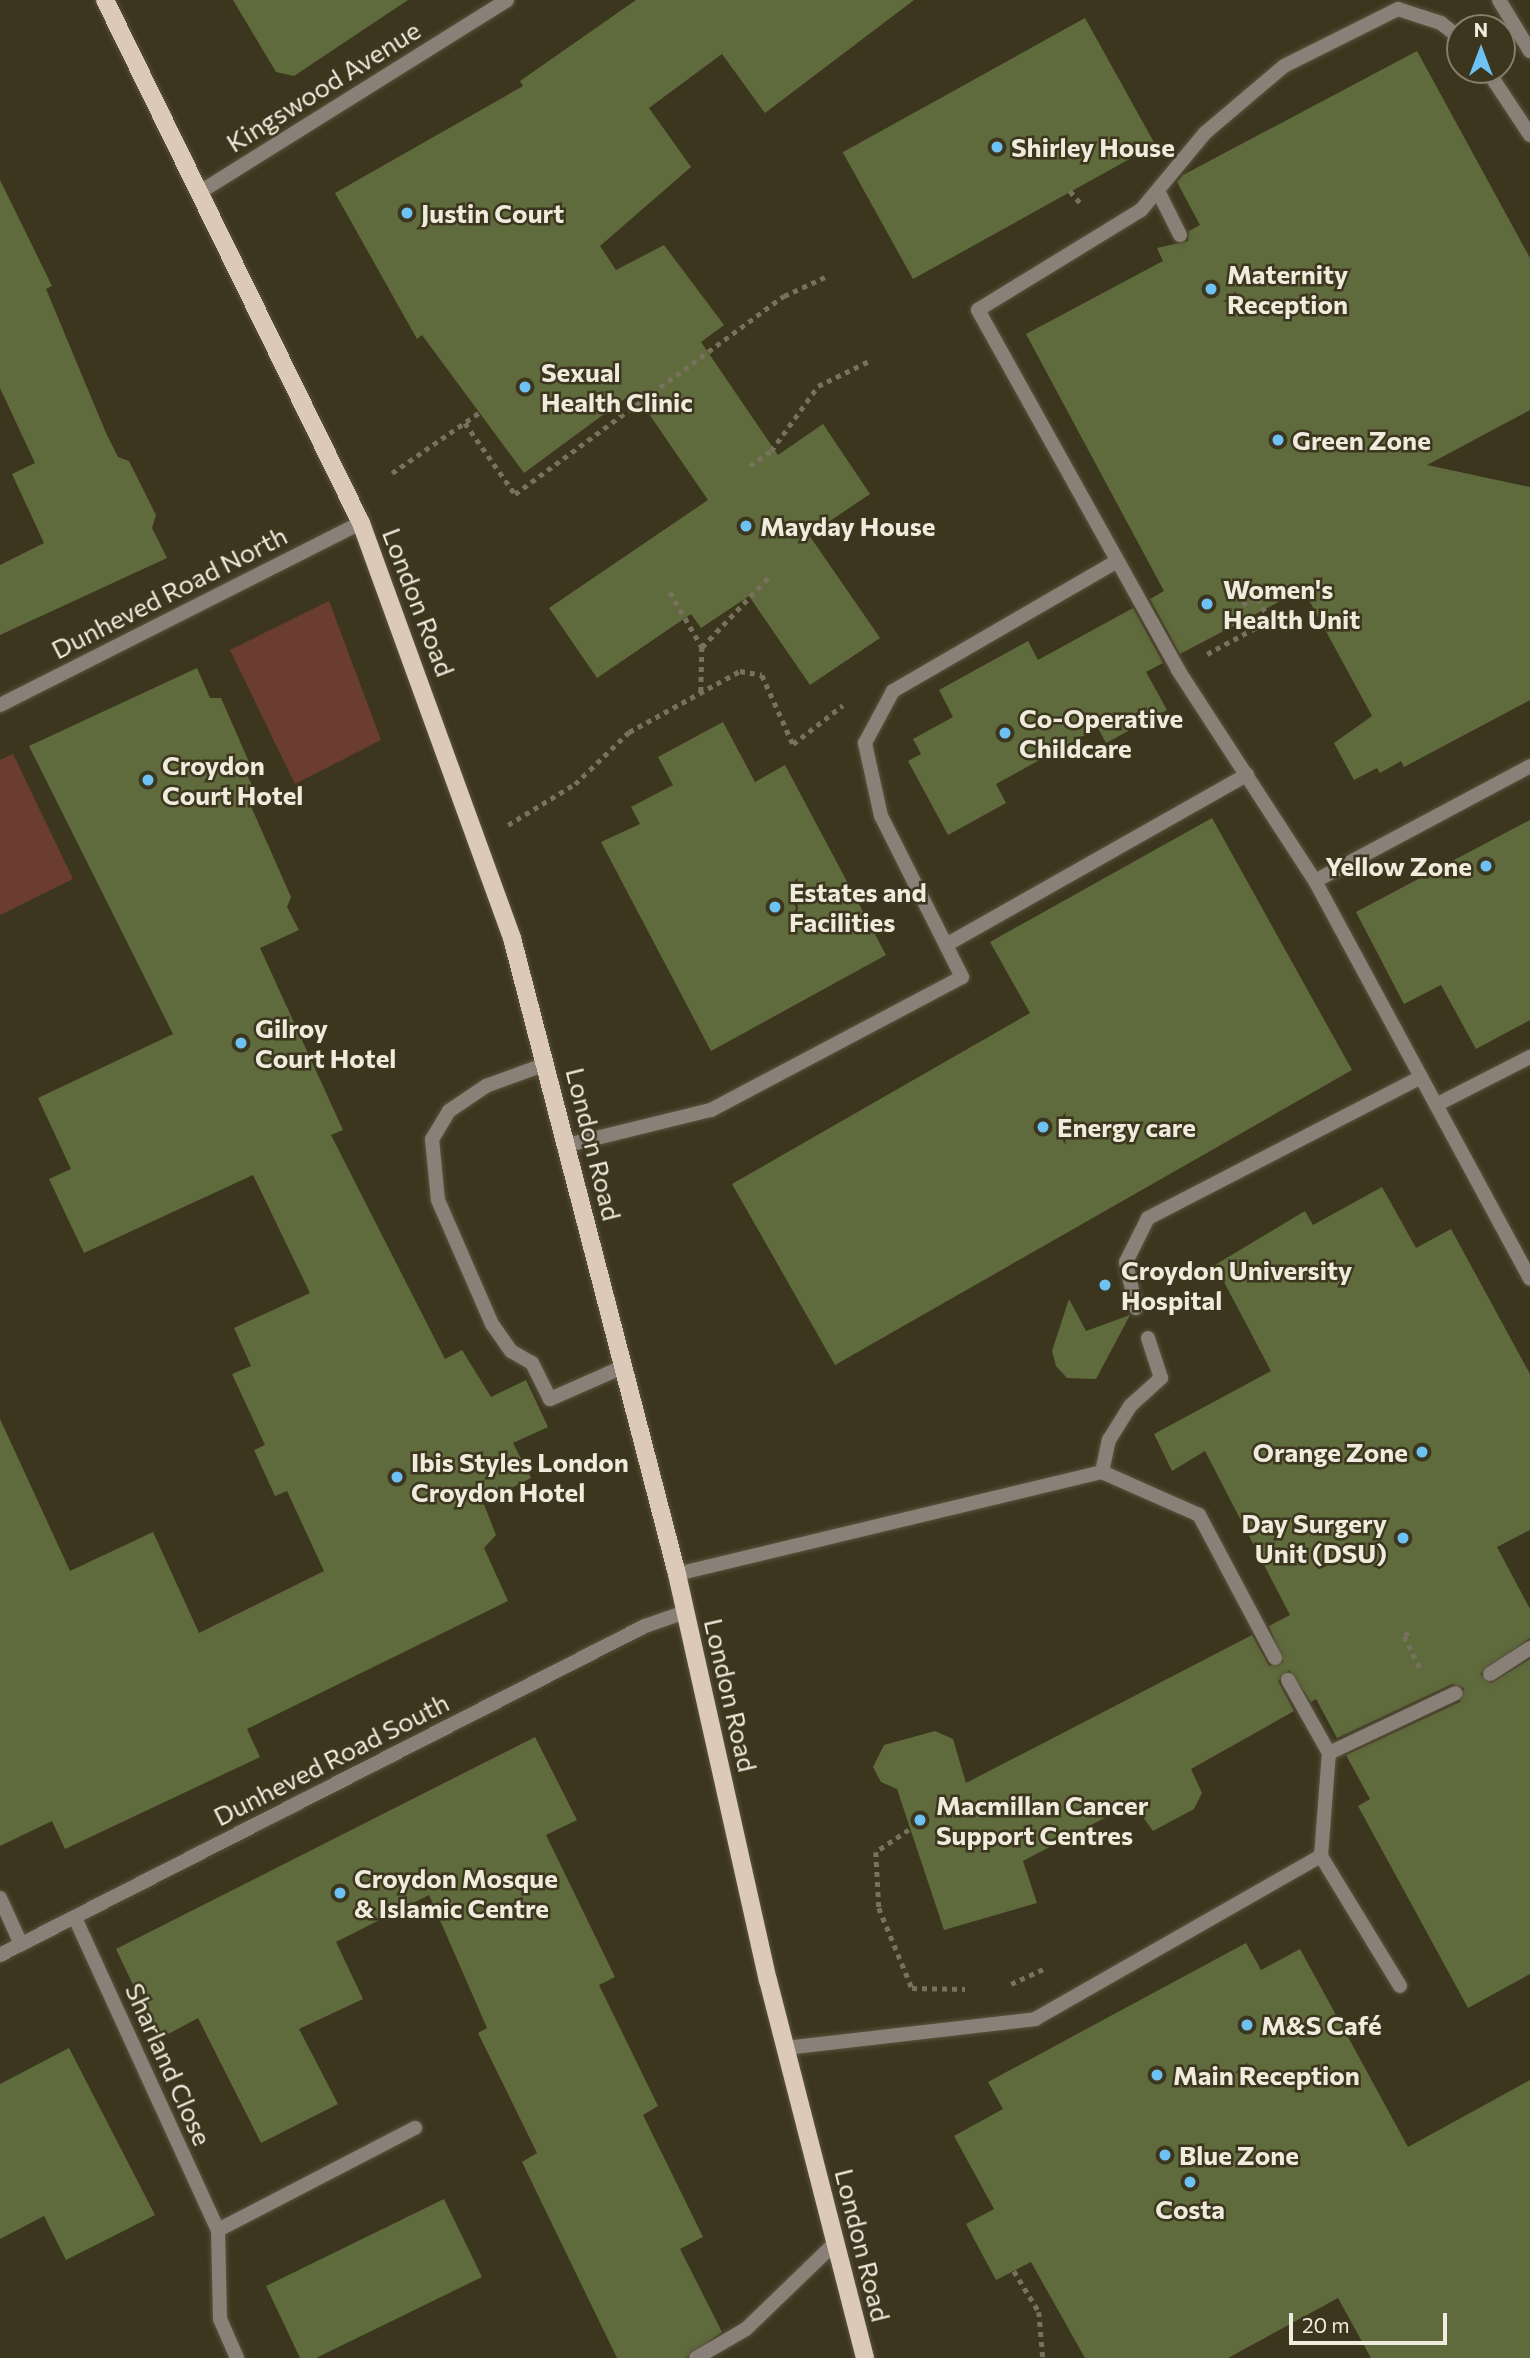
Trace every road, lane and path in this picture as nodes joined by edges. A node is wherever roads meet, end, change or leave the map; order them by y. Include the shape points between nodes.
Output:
1 (105, 0) edge
2 (507, 0) edge
3 (1499, 0) edge
4 (1446, 27) edge
5 (1530, 51) edge
6 (1496, 84) edge
7 (1530, 135) edge
8 (200, 192) junction
9 (1158, 193) junction
10 (1180, 235) dead end
11 (827, 276) dead end
12 (871, 360) dead end
13 (480, 412) dead end
14 (464, 423) junction
15 (750, 466) dead end
16 (392, 473) dead end
17 (361, 523) junction
18 (1117, 561) junction
19 (769, 577) dead end
20 (670, 593) dead end
21 (1240, 607) dead end
22 (702, 647) junction
23 (1178, 670) junction
24 (701, 696) junction
25 (851, 699) dead end
26 (0, 705) edge
27 (1530, 766) edge
28 (1247, 775) junction
29 (480, 841) junction
30 (1315, 881) junction
31 (946, 945) junction
32 (1530, 1057) edge
33 (546, 1064) junction
34 (1421, 1077) junction
35 (1436, 1105) junction
36 (568, 1145) junction
37 (1530, 1279) edge
38 (1136, 1308) dead end
39 (1148, 1338) dead end
40 (623, 1367) junction
41 (1102, 1472) junction
42 (677, 1574) junction
43 (685, 1612) junction
44 (1530, 1648) edge
45 (1275, 1658) dead end
46 (1490, 1674) dead end
47 (1288, 1680) dead end
48 (1457, 1693) dead end
49 (1329, 1753) junction
50 (909, 1830) dead end
51 (1321, 1856) junction
52 (0, 1898) edge
53 (75, 1918) junction
54 (21, 1944) junction
55 (0, 1955) edge
56 (1045, 1968) dead end
57 (1399, 1986) dead end
58 (974, 1989) dead end
59 (999, 1990) dead end
60 (786, 2048) junction
61 (415, 2128) dead end
62 (218, 2231) junction
63 (835, 2243) junction
64 (1014, 2271) dead end
65 (237, 2358) edge
66 (696, 2358) edge
67 (865, 2358) edge
68 (1043, 2358) edge

1 - 8 main road, London Road
2 - 8 street, Kingswood Avenue
3 - 5 street
4 - 9 street via 1398,9 1317,49 1223,114
6 - 7 street
8 - 17 main road, London Road
9 - 10 street
9 - 18 street via 978,310
11 - 14 path via 784,296 515,494
12 - 15 path via 818,386 771,451
13 - 14 path
14 - 16 path
17 - 26 street, Dunheved Road North
17 - 29 main road, London Road
18 - 23 street
18 - 31 street via 893,691 866,743 876,803
19 - 22 path
20 - 22 path
21 - 23 path via 1256,598 1270,620
22 - 24 path
23 - 28 street
24 - 25 path via 740,671 762,675 793,744
24 - 29 path via 629,732 575,784
27 - 30 street
28 - 30 street
28 - 31 street
29 - 33 main road, London Road
30 - 34 street
31 - 36 street via 962,977 747,1091 691,1117
32 - 35 street
33 - 36 main road, London Road
33 - 40 street via 486,1086 449,1111 432,1139 438,1200 492,1324 510,1351 532,1363 550,1399
34 - 35 street
34 - 38 street via 1148,1217 1126,1262
35 - 37 street
36 - 40 main road, London Road
39 - 41 street via 1161,1378 1130,1406 1109,1440
40 - 42 main road, London Road
41 - 42 street
41 - 45 street via 1199,1515
42 - 43 main road, London Road
43 - 53 street, Dunheved Road South via 645,1626
43 - 60 main road, London Road
44 - 46 street
47 - 49 street
48 - 49 street
49 - 51 street via 1320,1806
50 - 58 path via 876,1852 879,1908 912,1988
51 - 57 street
51 - 60 street via 1035,2019
52 - 54 street
53 - 54 street, Dunheved Road South
53 - 62 street, Sharland Close
54 - 55 street, Dunheved Road South
56 - 59 path
60 - 63 main road, London Road
61 - 62 street
62 - 65 street, Sharland Close via 220,2319
63 - 66 street via 746,2329
63 - 67 main road, London Road
64 - 68 path via 1039,2312

